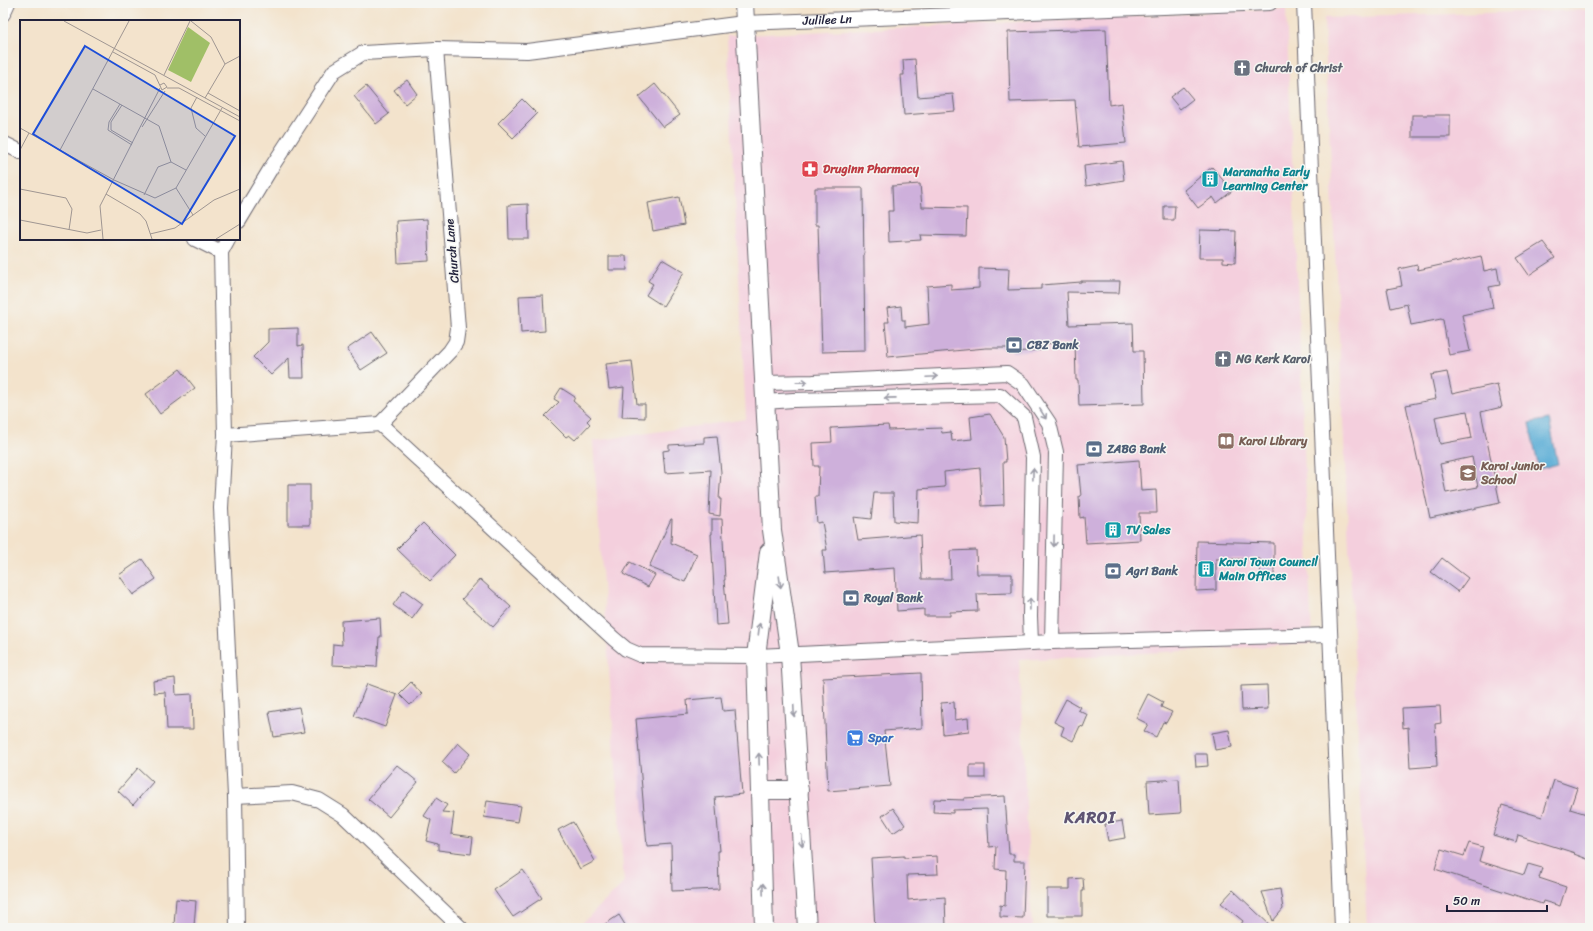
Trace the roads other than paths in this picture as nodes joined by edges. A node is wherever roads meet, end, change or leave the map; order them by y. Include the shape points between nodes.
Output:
1 (8, 3) edge
2 (744, 3) edge
3 (1270, 3) edge
4 (1304, 3) edge
5 (3, 14) edge
6 (744, 23) junction
7 (436, 49) junction
8 (3, 143) edge
9 (20, 152) edge
10 (240, 219) edge
11 (197, 240) edge
12 (227, 240) edge
13 (220, 252) junction
14 (954, 376) junction
15 (764, 383) junction
16 (954, 396) junction
17 (765, 402) junction
18 (380, 424) junction
19 (225, 435) junction
20 (1032, 514) junction
21 (1054, 515) junction
22 (772, 530) junction
23 (1330, 635) junction
24 (1052, 642) junction
25 (1031, 643) junction
26 (790, 654) junction
27 (756, 656) junction
28 (760, 790) junction
29 (798, 790) junction
30 (235, 796) junction
31 (237, 928) edge
32 (461, 928) edge
33 (764, 928) edge
34 (807, 928) edge
35 (1342, 928) edge

1 - 5 street
2 - 6 street
3 - 6 street, Julilee Ln
4 - 23 street
6 - 7 street, Julilee Ln via 527,51
6 - 15 street
7 - 10 street, Julilee Ln via 363,53 334,71
7 - 18 street, Church Lane via 458,328 456,342
8 - 9 street
11 - 13 street
12 - 13 street
13 - 19 street
15 -> 14 street
14 - 16 street
14 -> 21 street via 1007,373 1023,384 1049,423 1056,452
15 - 17 street
16 -> 17 street
20 -> 16 street via 1033,457 1024,417 1000,395
17 - 22 street
18 - 19 street
18 - 27 street via 626,649 640,655
19 - 30 street via 221,508
20 - 21 street
25 -> 20 street
21 -> 24 street
22 -> 26 street
27 -> 22 street
23 - 24 street
23 - 35 street
24 - 25 street
25 - 26 street
26 - 27 street
26 -> 29 street
28 -> 27 street
28 - 29 street
33 -> 28 street
29 -> 34 street
30 - 31 street
30 - 32 street via 292,793 319,800 343,815

